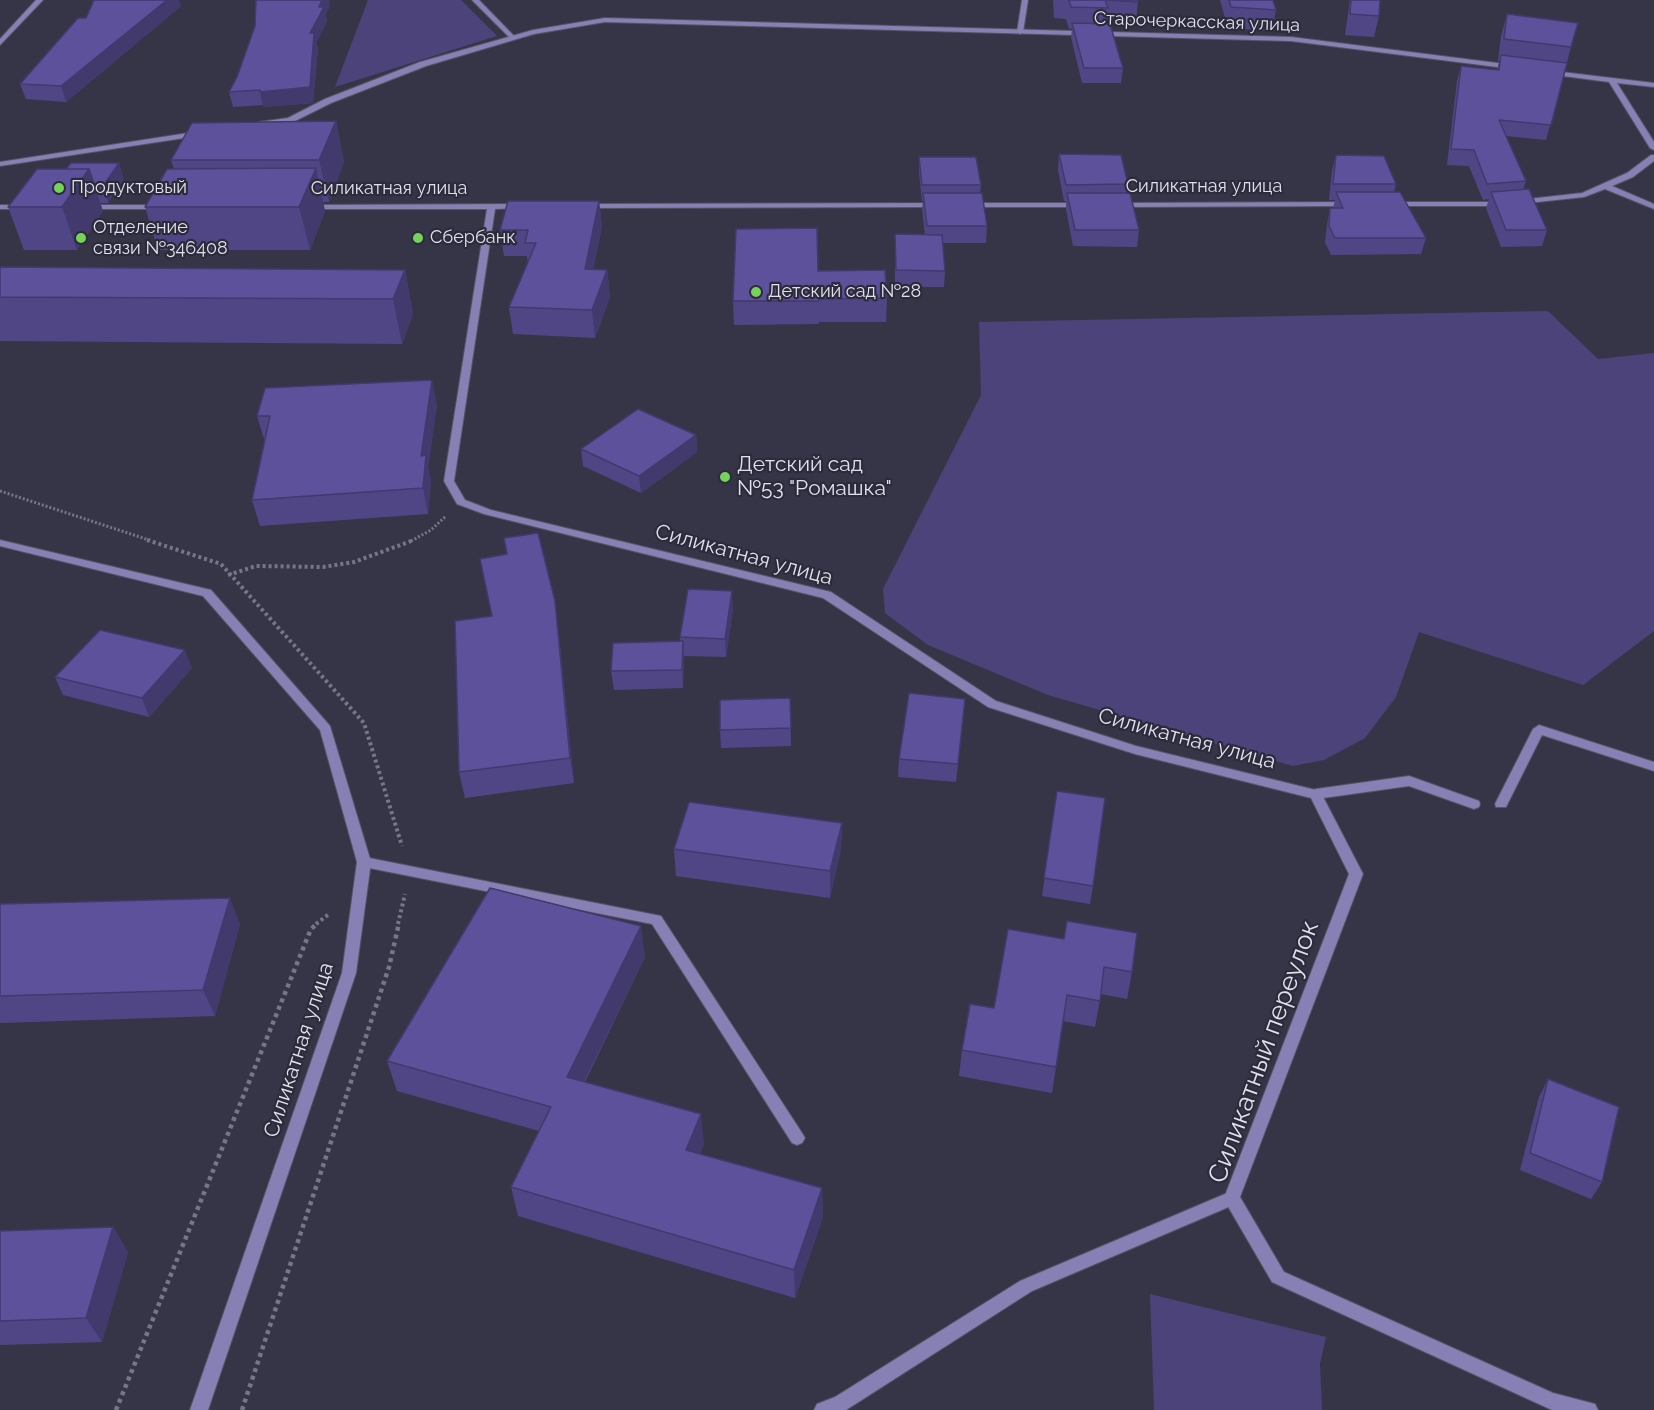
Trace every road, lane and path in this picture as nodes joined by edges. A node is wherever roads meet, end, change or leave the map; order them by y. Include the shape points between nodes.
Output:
1 (40, 0) edge
2 (475, 0) edge
3 (1025, 0) edge
4 (1020, 32) junction
5 (513, 38) junction
6 (0, 43) edge
7 (1517, 68) edge
8 (1541, 71) edge
9 (1612, 80) junction
10 (1654, 85) edge
11 (255, 125) edge
12 (210, 132) edge
13 (1654, 148) edge
14 (1654, 157) edge
15 (0, 164) edge
16 (1605, 186) junction
17 (1357, 204) edge
18 (1381, 204) edge
19 (965, 205) edge
20 (1096, 205) edge
21 (1108, 205) edge
22 (538, 206) edge
23 (574, 206) edge
24 (942, 206) edge
25 (0, 207) edge
26 (36, 207) edge
27 (72, 207) edge
28 (168, 207) edge
29 (299, 207) edge
30 (491, 207) junction
31 (1654, 207) edge
32 (0, 491) edge
33 (461, 502) junction
34 (0, 543) edge
35 (229, 573) junction
36 (207, 593) junction
37 (1654, 767) edge
38 (1316, 794) junction
39 (1474, 804) dead end
40 (1501, 804) dead end
41 (364, 862) junction
42 (410, 871) junction
43 (360, 890) junction
44 (797, 1138) dead end
45 (1232, 1198) junction
46 (116, 1410) edge
47 (199, 1410) edge
48 (242, 1410) edge
49 (823, 1410) edge
50 (1589, 1410) edge

1 - 6 street
2 - 5 street
3 - 4 street
4 - 5 street, Старочеркасская улица via 604,20
4 - 7 street, Старочеркасская улица via 1291,39
5 - 11 street, Старочеркасская улица via 423,64 290,120
8 - 9 street
9 - 10 street
9 - 13 street
12 - 15 street
14 - 16 street via 1630,175
16 - 18 street via 1584,195 1499,204
16 - 31 street
17 - 21 street, Силикатная улица
19 - 20 street, Силикатная улица
22 - 30 street, Силикатная улица
23 - 24 street
25 - 26 street
27 - 28 street
29 - 30 street, Силикатная улица
30 - 33 street, Силикатная улица via 449,481
32 - 35 path via 221,564
33 - 35 path via 430,530 408,543 354,562 323,567 256,566
33 - 38 street, Силикатная улица via 488,512 827,595 992,704 1135,750
34 - 36 street
35 - 36 path
35 - 42 path via 364,723
36 - 41 street, Силикатная улица via 326,729
37 - 40 street via 1539,729
38 - 39 street via 1409,781
38 - 45 street, Силикатный переулок via 1356,874
41 - 42 street
41 - 43 street, Силикатная улица
42 - 44 street via 656,920
42 - 48 path via 389,967
43 - 46 path via 310,929
43 - 47 street, Силикатная улица via 349,973
45 - 49 street via 1026,1286 840,1404
45 - 50 street, Силикатный переулок via 1278,1276 1552,1401

